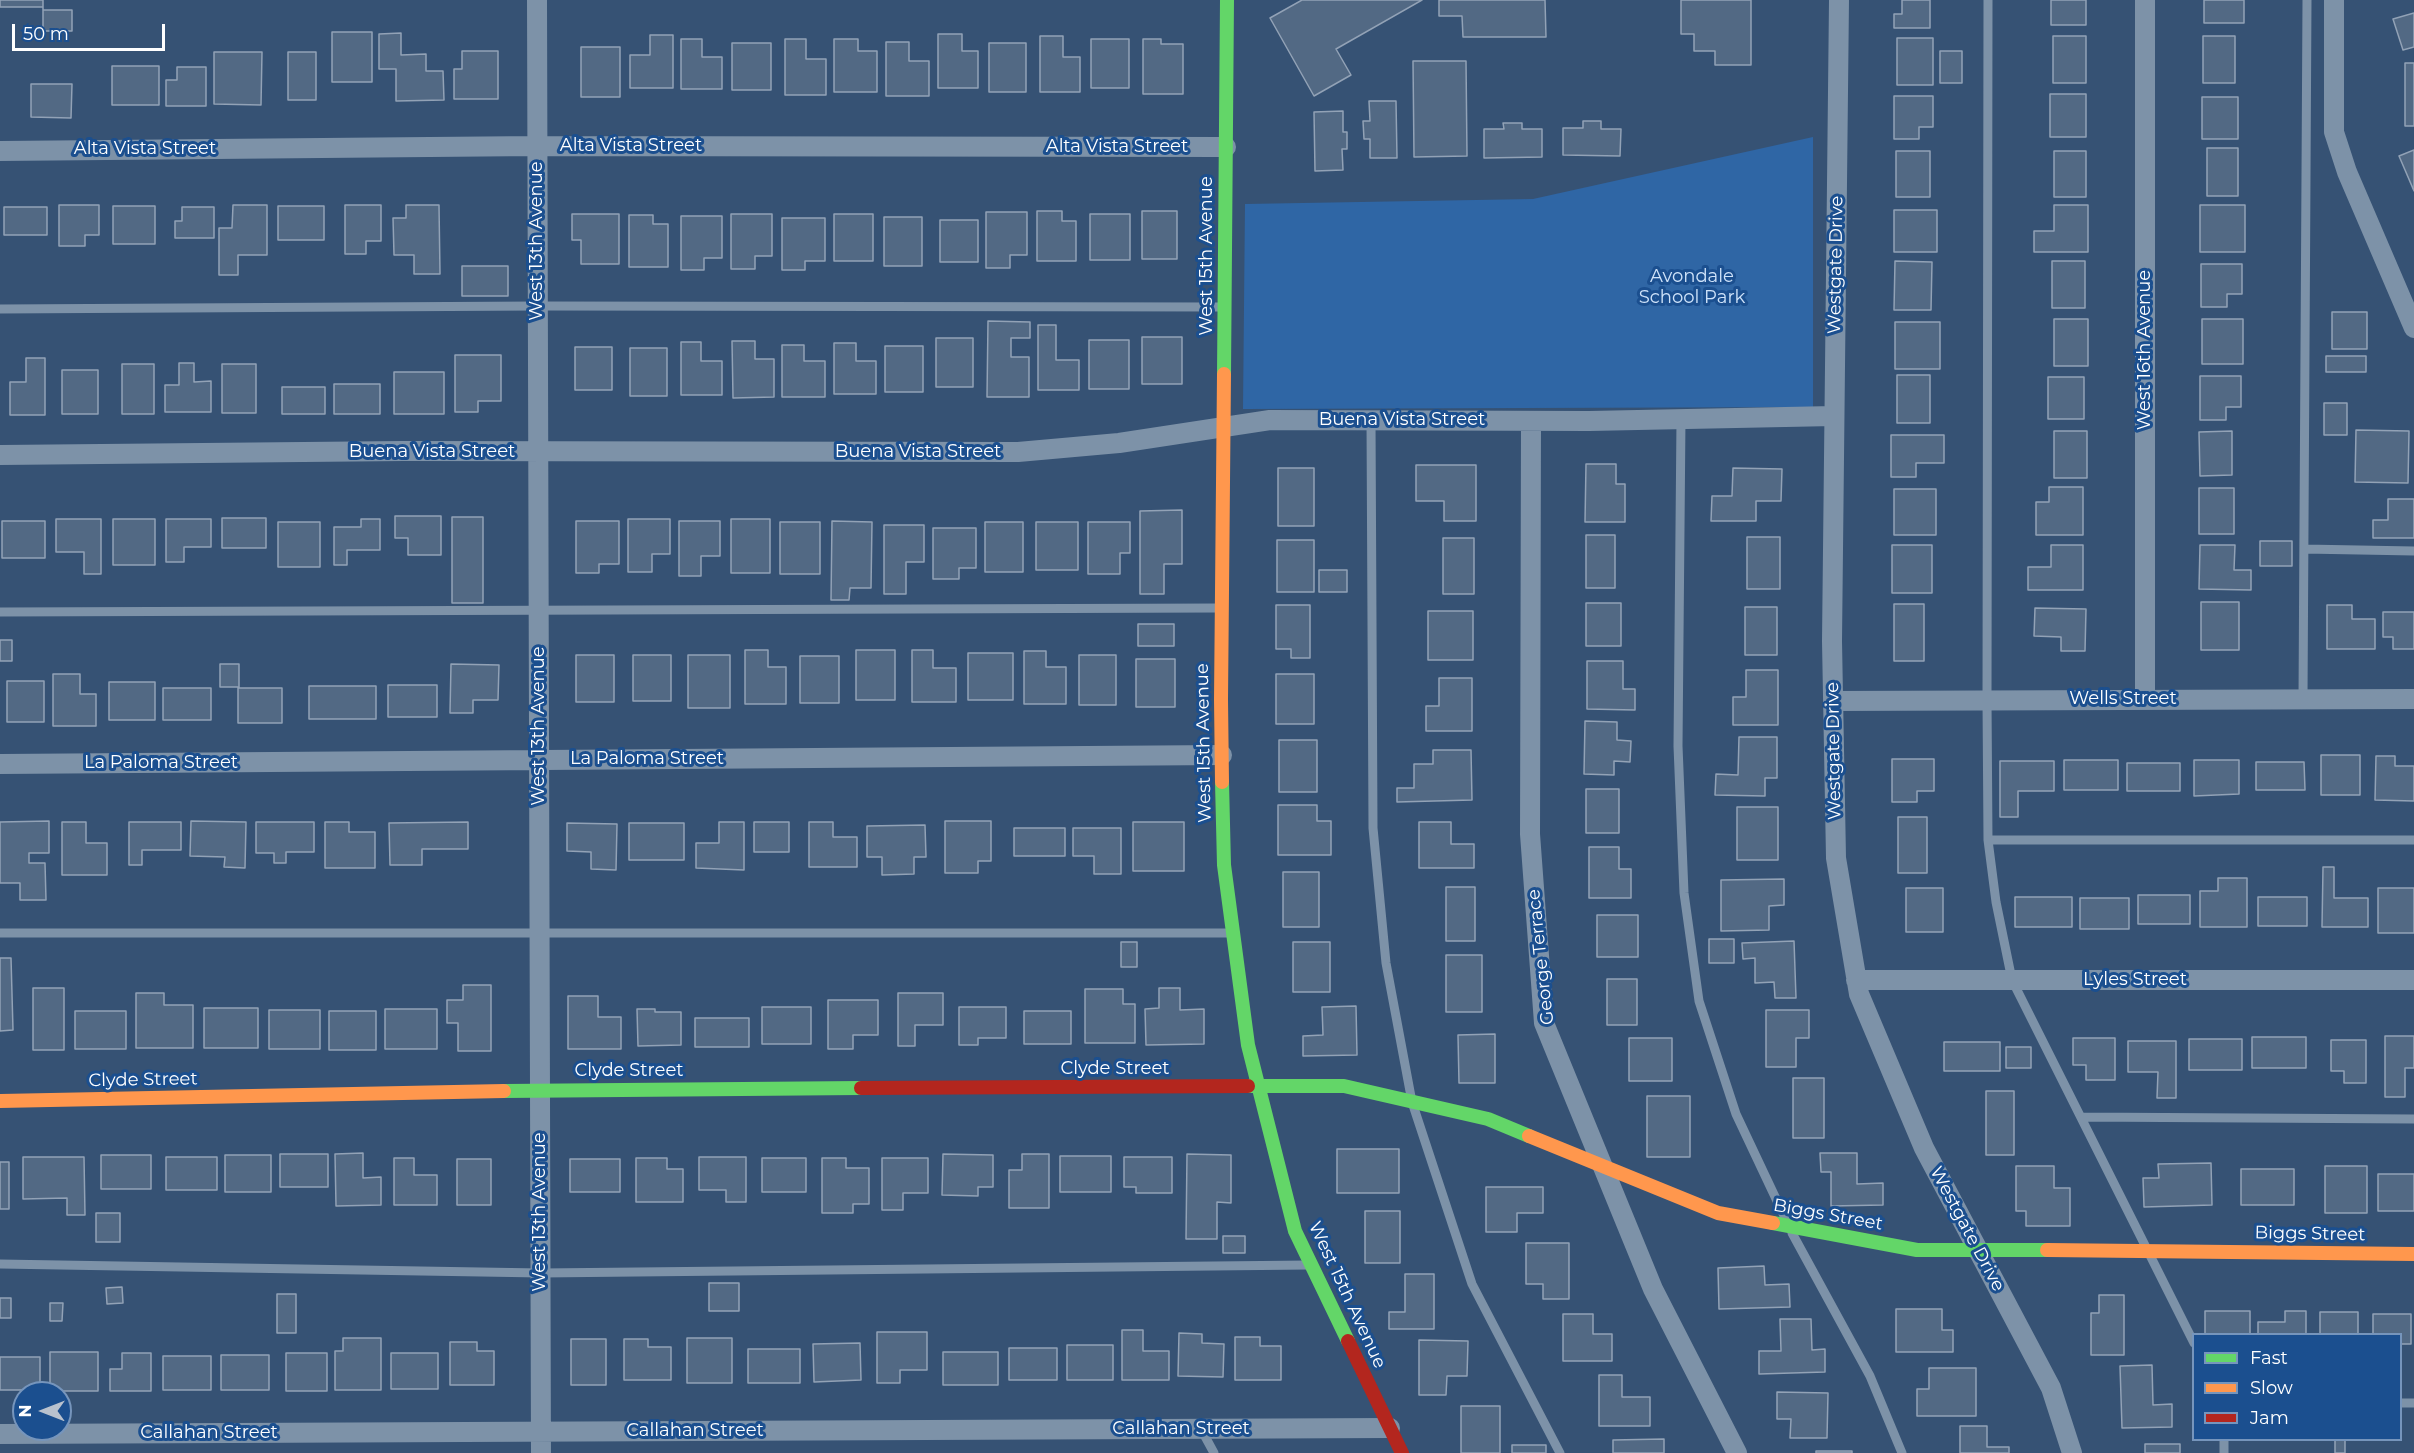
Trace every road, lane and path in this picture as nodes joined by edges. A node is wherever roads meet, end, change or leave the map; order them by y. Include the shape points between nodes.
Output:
1 (537, 0) edge
2 (1227, 0) edge
3 (1839, 0) edge
4 (1988, 0) edge
5 (2145, 0) edge
6 (2307, 0) edge
7 (2334, 0) edge
8 (537, 146) junction
9 (1226, 147) junction
10 (0, 151) edge
11 (538, 306) junction
12 (1225, 307) junction
13 (0, 309) edge
14 (2414, 328) edge
15 (1834, 416) junction
16 (1681, 419) junction
17 (1371, 420) junction
18 (1531, 421) junction
19 (1224, 427) junction
20 (538, 452) junction
21 (0, 455) edge
22 (2304, 549) junction
23 (2414, 550) edge
24 (1222, 608) junction
25 (539, 611) junction
26 (0, 612) edge
27 (2303, 698) junction
28 (2145, 699) junction
29 (2414, 699) edge
30 (1987, 700) junction
31 (1833, 701) junction
32 (1222, 755) junction
33 (539, 760) junction
34 (0, 764) edge
35 (1988, 840) junction
36 (2414, 840) edge
37 (0, 933) edge
38 (540, 933) junction
39 (1233, 933) junction
40 (1856, 980) junction
41 (2012, 980) junction
42 (2414, 980) edge
43 (1258, 1086) junction
44 (540, 1090) junction
45 (0, 1101) edge
46 (1412, 1101) junction
47 (2081, 1117) junction
48 (2414, 1119) edge
49 (1602, 1166) junction
50 (1789, 1227) junction
51 (1978, 1250) junction
52 (2147, 1250) junction
53 (2414, 1254) edge
54 (0, 1264) edge
55 (1311, 1265) junction
56 (541, 1273) junction
57 (2192, 1341) edge
58 (1201, 1428) junction
59 (1390, 1428) junction
60 (541, 1431) junction
61 (0, 1434) edge
62 (541, 1453) edge
63 (1214, 1453) edge
64 (1402, 1453) edge
65 (1560, 1453) edge
66 (1737, 1453) edge
67 (1902, 1453) edge
68 (2072, 1453) edge

1 - 8 street, West 13th Avenue
2 - 9 street, West 15th Avenue
3 - 15 street, Westgate Drive
4 - 30 lane
5 - 28 street, West 16th Avenue
6 - 22 lane
7 - 14 street via 2334,132 2347,172
8 - 9 street, Alta Vista Street
8 - 10 street, Alta Vista Street
8 - 11 street, West 13th Avenue
9 - 12 street, West 15th Avenue
11 - 12 lane
11 - 13 lane
11 - 20 street, West 13th Avenue
12 - 19 street, West 15th Avenue
15 - 16 street, Buena Vista Street
15 - 31 street, Westgate Drive
16 - 18 street, Buena Vista Street
16 - 50 lane via 1678,746 1684,894 1699,1001 1736,1114
17 - 18 street, Buena Vista Street
17 - 19 street, Buena Vista Street via 1270,420
17 - 46 lane via 1373,828 1386,963
18 - 49 street, George Terrace via 1530,834 1544,1023
19 - 20 street, Buena Vista Street via 1119,443 1018,452
19 - 24 street, West 15th Avenue
20 - 21 street, Buena Vista Street
20 - 25 street, West 13th Avenue
22 - 23 lane
22 - 27 lane
24 - 25 lane
24 - 32 street, West 15th Avenue
25 - 26 lane
25 - 33 street, West 13th Avenue
27 - 28 street, Wells Street
27 - 29 street, Wells Street
28 - 30 street, Wells Street
30 - 31 street, Wells Street
30 - 35 lane
31 - 40 street, Westgate Drive via 1836,858
32 - 33 street, La Paloma Street
32 - 39 street, West 15th Avenue via 1224,865
33 - 34 street, La Paloma Street
33 - 38 street, West 13th Avenue
35 - 36 lane
35 - 41 lane
37 - 38 lane
38 - 39 lane
38 - 44 street, West 13th Avenue
39 - 43 street, West 15th Avenue via 1248,1045
40 - 41 street, Lyles Street
40 - 51 street, Westgate Drive via 1924,1148
41 - 42 street, Lyles Street
41 - 47 lane
43 - 44 street, Clyde Street
43 - 46 street, Biggs Street via 1344,1086
43 - 55 street, West 15th Avenue via 1295,1231
44 - 45 street, Clyde Street
44 - 56 street, West 13th Avenue
46 - 49 street, Biggs Street via 1488,1119
46 - 65 lane via 1472,1284
47 - 48 lane
47 - 52 lane
49 - 50 street, Biggs Street via 1718,1214
49 - 66 street, George Terrace via 1653,1289
50 - 51 street, Biggs Street via 1917,1250
50 - 67 lane via 1870,1376
51 - 52 street, Biggs Street
51 - 68 street, Westgate Drive via 2051,1388
52 - 53 street, Biggs Street
52 - 57 lane
54 - 56 lane
55 - 56 lane
55 - 59 street, West 15th Avenue
56 - 60 street, West 13th Avenue
58 - 59 street, Callahan Street
58 - 60 street, Callahan Street
58 - 63 lane
59 - 64 street, West 15th Avenue
60 - 61 street, Callahan Street
60 - 62 street, West 13th Avenue

